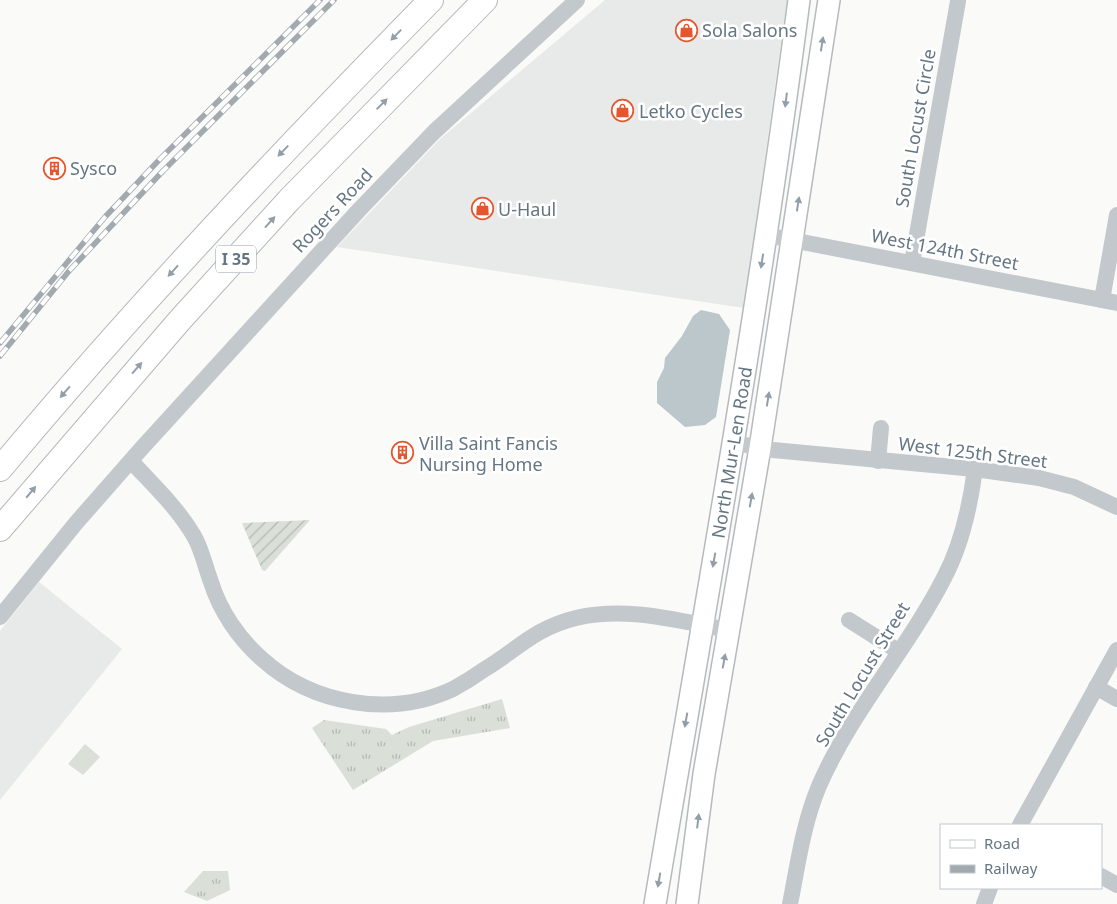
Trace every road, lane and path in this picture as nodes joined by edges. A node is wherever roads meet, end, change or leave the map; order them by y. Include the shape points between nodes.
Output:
1 (430, 0) edge
2 (485, 0) edge
3 (577, 0) edge
4 (799, 0) edge
5 (829, 0) edge
6 (958, 1) edge
7 (1117, 215) edge
8 (766, 235) junction
9 (792, 240) junction
10 (912, 263) junction
11 (1110, 301) edge
12 (881, 428) dead end
13 (734, 443) junction
14 (760, 448) junction
15 (130, 461) junction
16 (878, 461) junction
17 (0, 469) edge
18 (975, 469) junction
19 (1117, 507) edge
20 (0, 529) edge
21 (0, 617) edge
22 (849, 620) dead end
23 (702, 626) junction
24 (729, 630) junction
25 (1117, 650) edge
26 (898, 651) junction
27 (1096, 687) junction
28 (1117, 699) edge
29 (1021, 824) edge
30 (1102, 877) edge
31 (1117, 885) edge
32 (990, 889) edge
33 (655, 904) edge
34 (687, 904) edge
35 (790, 904) edge
36 (984, 904) edge

1 -> 17 highway, I 35 via 256,179 104,347
20 -> 2 highway, I 35 via 160,342 289,200
3 - 15 street, Rogers Road via 434,132 255,322
4 -> 8 main road, North Mur-Len Road
9 -> 5 main road, North Mur-Len Road
6 - 10 street, South Locust Circle
7 - 11 street
8 - 9 street, West 124th Street
8 -> 13 main road, North Mur-Len Road
9 - 10 street, West 124th Street
14 -> 9 main road, North Mur-Len Road
10 - 11 street, West 124th Street
12 - 16 street, West 125th Street
13 - 14 street, West 125th Street
13 -> 23 main road, North Mur-Len Road
14 - 16 street, West 125th Street
24 -> 14 main road, North Mur-Len Road
15 - 21 street, Rogers Road
15 - 23 street via 180,513 201,551 211,583 238,634 262,659 312,691 358,703 405,703 453,688 524,640 557,624 600,613 628,613
16 - 18 street, West 125th Street
18 - 19 street, West 125th Street via 1039,478 1074,487
18 - 26 street, South Locust Street via 967,520 953,558 944,579
22 - 26 street
23 - 24 street
23 -> 33 main road, North Mur-Len Road
34 -> 24 main road, North Mur-Len Road via 704,774
25 - 27 street
26 - 35 street, South Locust Street via 819,786 804,830
27 - 28 street
27 - 29 street
30 - 31 street
32 - 36 street

